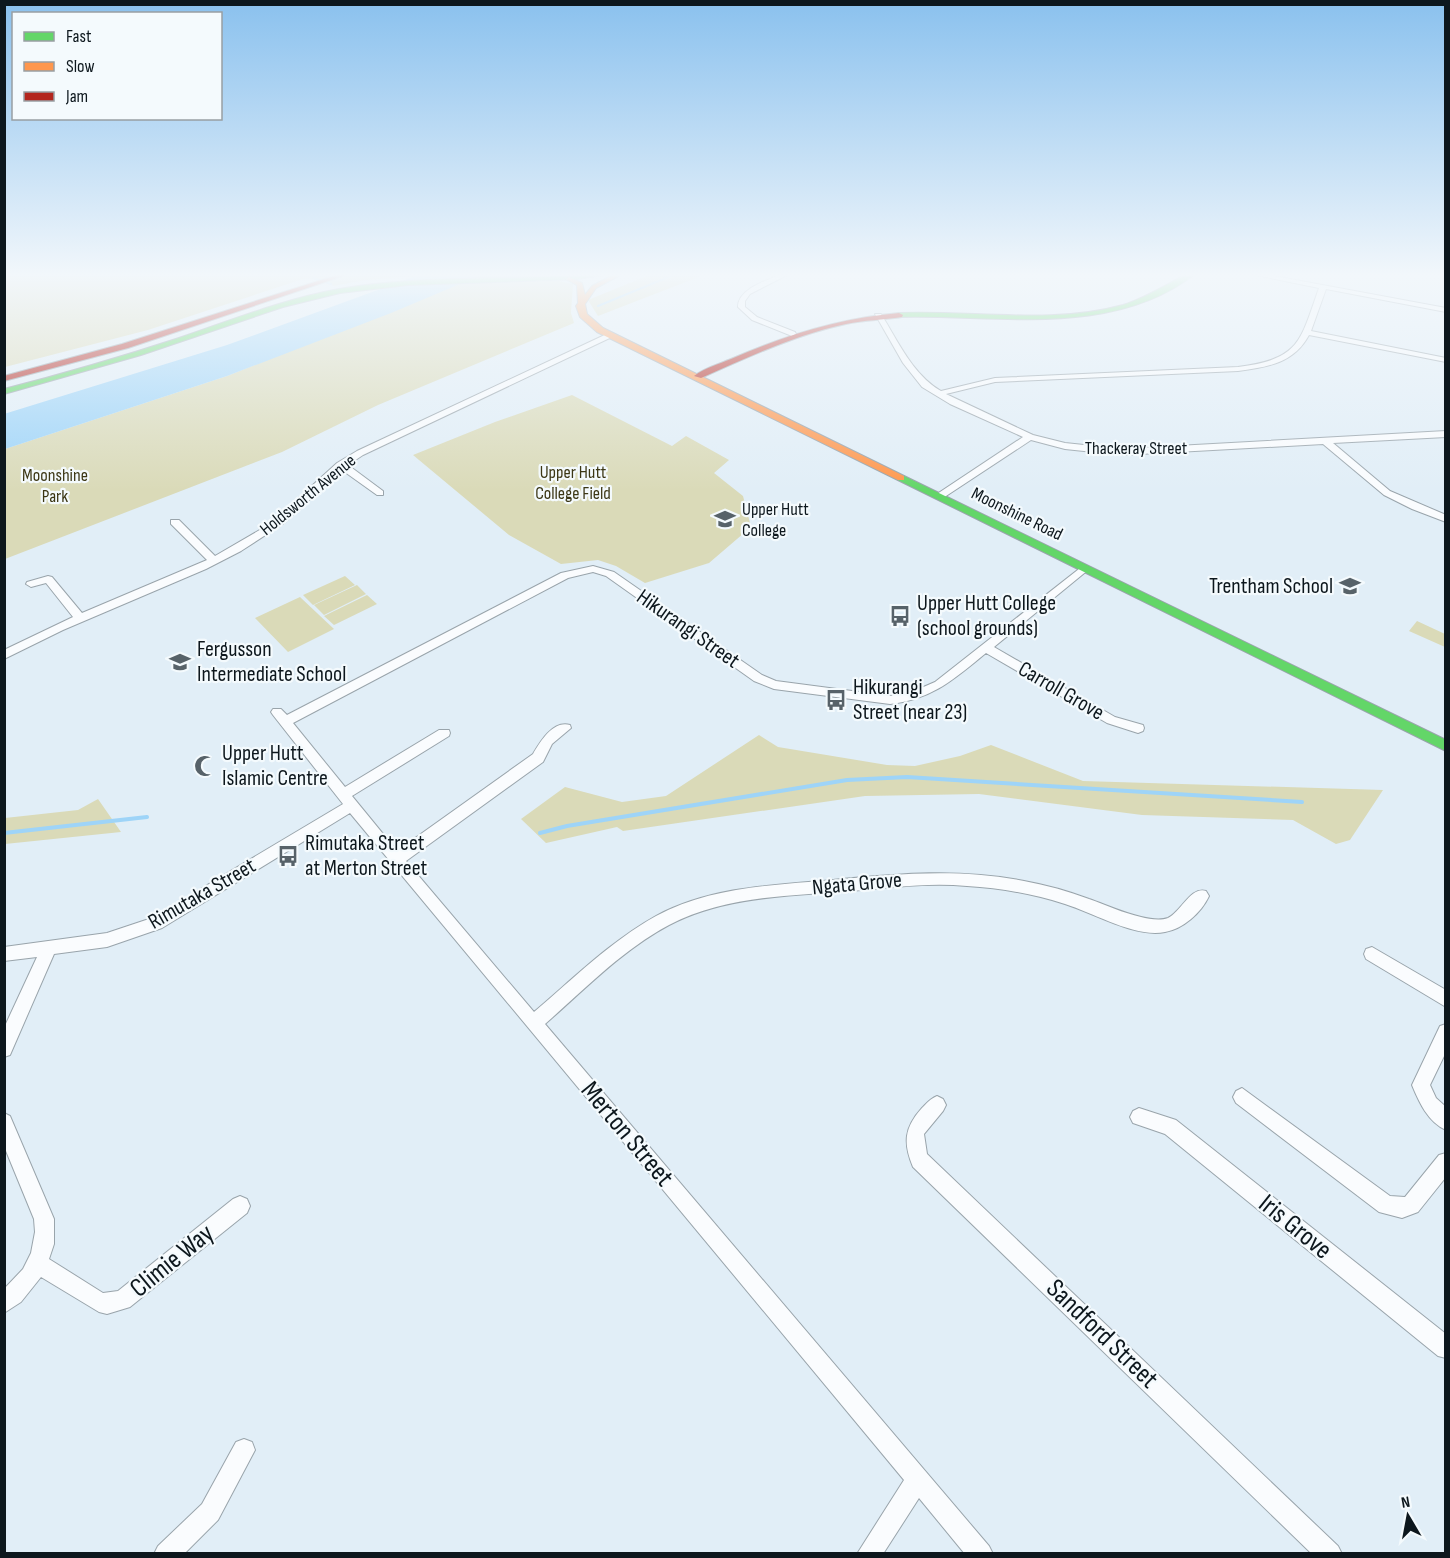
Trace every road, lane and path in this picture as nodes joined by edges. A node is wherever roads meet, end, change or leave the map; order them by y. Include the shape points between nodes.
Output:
1 (127, 346) edge
2 (153, 346) edge
3 (161, 346) edge
4 (589, 346) edge
5 (634, 346) edge
6 (766, 346) edge
7 (896, 346) edge
8 (1301, 346) edge
9 (1375, 346) edge
10 (1446, 360) edge
11 (698, 376) junction
12 (4, 379) edge
13 (4, 387) edge
14 (4, 392) edge
15 (939, 394) junction
16 (1446, 434) edge
17 (1030, 437) junction
18 (1325, 441) junction
19 (340, 465) junction
20 (380, 493) dead end
21 (940, 496) junction
22 (1446, 519) edge
23 (175, 522) dead end
24 (214, 561) junction
25 (1084, 568) junction
26 (31, 584) dead end
27 (80, 619) junction
28 (986, 648) junction
29 (4, 655) edge
30 (281, 717) joint
31 (565, 728) dead end
32 (1138, 728) dead end
33 (444, 733) dead end
34 (1446, 746) edge
35 (347, 801) junction
36 (396, 860) junction
37 (1201, 896) dead end
38 (48, 949) junction
39 (4, 954) edge
40 (1372, 954) dead end
41 (1446, 999) edge
42 (534, 1023) junction
43 (1446, 1032) edge
44 (4, 1049) edge
45 (1242, 1097) dead end
46 (937, 1105) dead end
47 (1139, 1117) dead end
48 (1446, 1121) edge
49 (4, 1122) edge
50 (1446, 1162) edge
51 (240, 1206) dead end
52 (38, 1264) junction
53 (4, 1303) edge
54 (1446, 1348) edge
55 (244, 1450) dead end
56 (918, 1479) junction
57 (166, 1554) edge
58 (869, 1554) edge
59 (981, 1554) edge
60 (1330, 1554) edge

1 - 12 main road
2 - 13 main road
3 - 14 main road
4 - 19 street, Holdsworth Avenue via 377,443
5 - 11 main road, Moonshine Road
6 - 11 main road
7 - 15 street, Thackeray Street via 925,385
8 - 15 street via 1287,358 1254,368 995,380
9 - 10 street
11 - 21 main road, Moonshine Road
15 - 17 street, Thackeray Street
16 - 18 street, Thackeray Street
17 - 18 street, Thackeray Street via 1065,447 1109,452
17 - 21 street
18 - 22 street via 1387,493
19 - 20 street
19 - 24 street, Holdsworth Avenue via 274,525
21 - 25 main road, Moonshine Road
23 - 24 street
24 - 27 street, Holdsworth Avenue
25 - 28 street, Hikurangi Street
25 - 34 main road, Moonshine Road
26 - 27 street via 48,579
27 - 29 street, Holdsworth Avenue
28 - 30 street, Hikurangi Street via 939,685 906,698 890,700 790,688 758,678 610,574 593,569 565,575
28 - 32 street, Carroll Grove via 1111,720
30 - 35 street, Merton Street
31 - 36 street via 547,741 538,758
33 - 35 street, Rimutaka Street
35 - 36 street, Merton Street
35 - 38 street, Rimutaka Street via 157,923 107,940
36 - 42 street, Merton Street
37 - 42 street, Ngata Grove via 1181,920 1164,926 1148,926 1029,887 963,878 921,878 705,902 663,921 619,950
38 - 39 street, Rimutaka Street
38 - 44 street
40 - 41 street
42 - 56 street, Merton Street
43 - 48 street via 1421,1085 1430,1104
45 - 50 street via 1386,1205 1411,1205
46 - 60 street, Sandford Street via 916,1128 913,1143 920,1160
47 - 54 street, Iris Grove via 1170,1126
49 - 52 street via 44,1219 47,1234
51 - 52 street, Climie Way via 115,1304 99,1302
52 - 53 street via 16,1294
55 - 57 street via 210,1512
56 - 58 street
56 - 59 street, Merton Street

